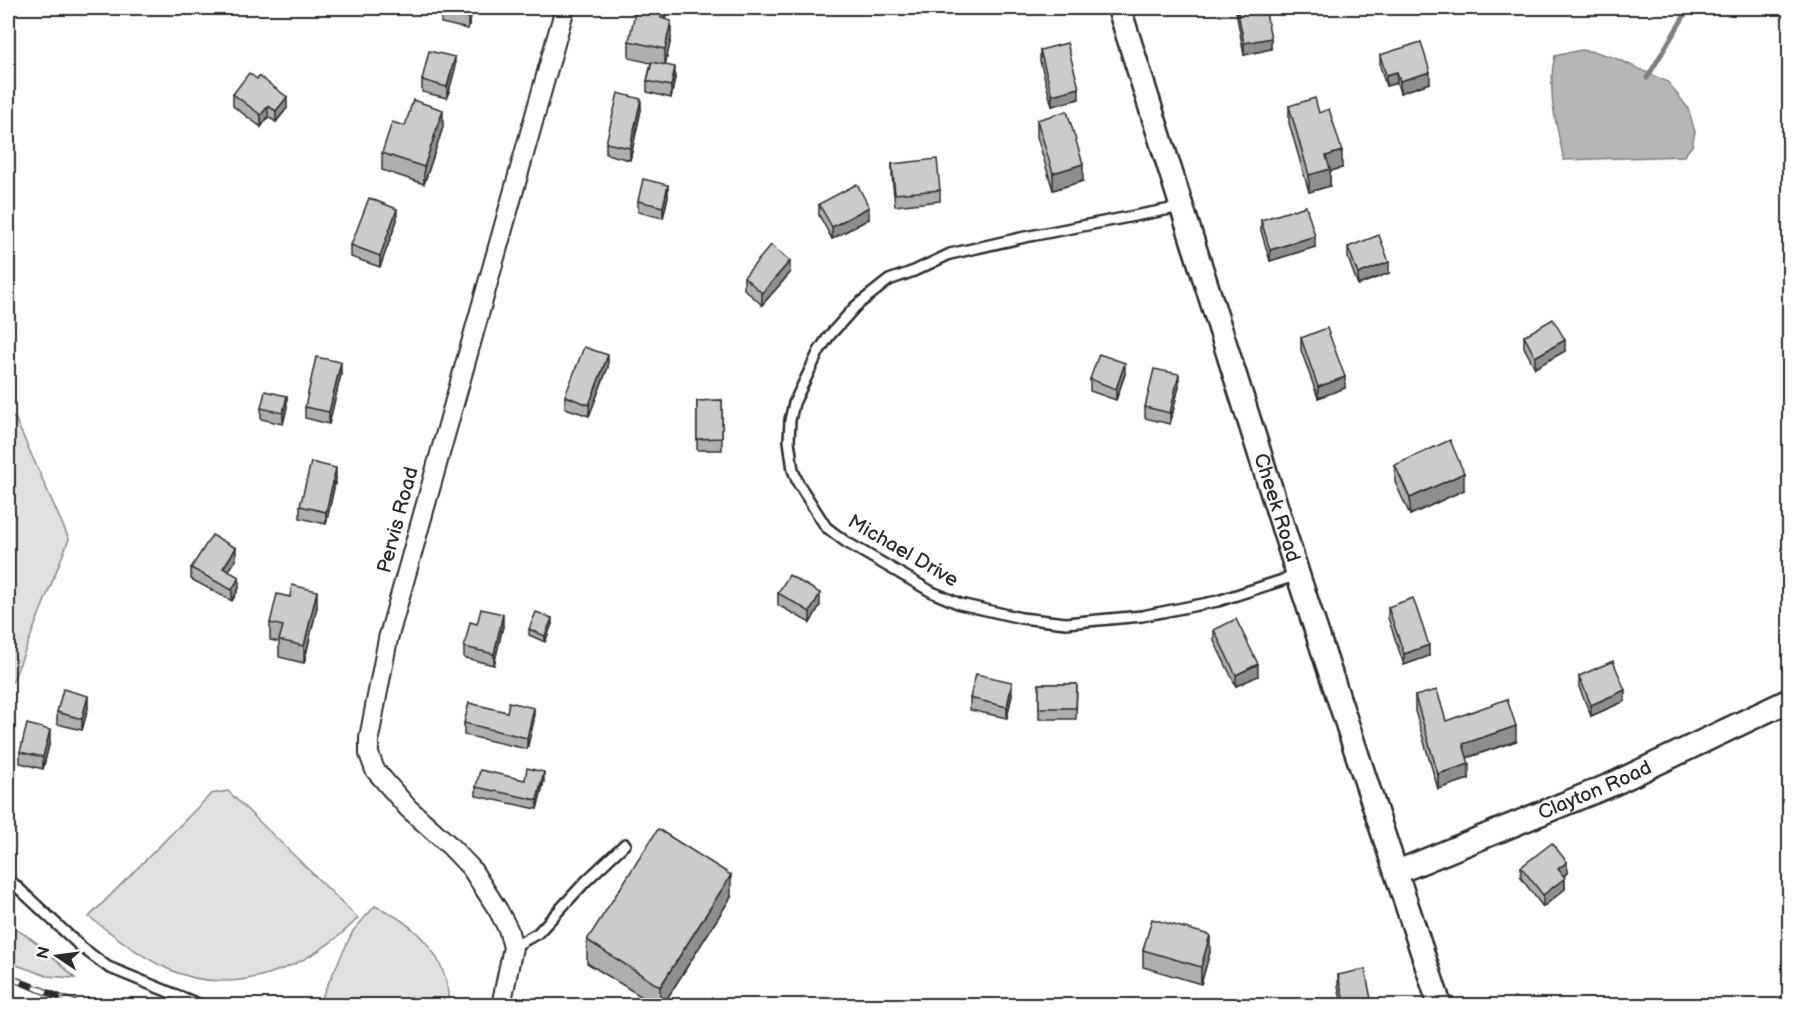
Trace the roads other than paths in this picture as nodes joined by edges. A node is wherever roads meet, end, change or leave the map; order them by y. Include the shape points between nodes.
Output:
1 (564, 8) edge
2 (1119, 8) edge
3 (1181, 207) junction
4 (1298, 575) junction
5 (1790, 699) edge
6 (625, 844) dead end
7 (1397, 872) junction
8 (14, 884) dead end
9 (513, 947) junction
10 (203, 1005) edge
11 (501, 1005) edge
12 (1440, 1005) edge

1 - 9 street, Pervis Road via 388,639 369,738 375,770 408,808 471,868 498,910
2 - 3 street, Cheek Road
3 - 4 street, Cheek Road
3 - 4 lane, Michael Drive via 950,254 889,279 856,306 819,351 790,420 793,470 826,527 846,542 960,604 1040,622 1142,616 1218,601
4 - 7 street, Cheek Road
5 - 7 street, Clayton Road via 1613,784
6 - 9 lane via 538,933
7 - 12 street, Cheek Road
8 - 10 lane via 108,967
9 - 11 street

